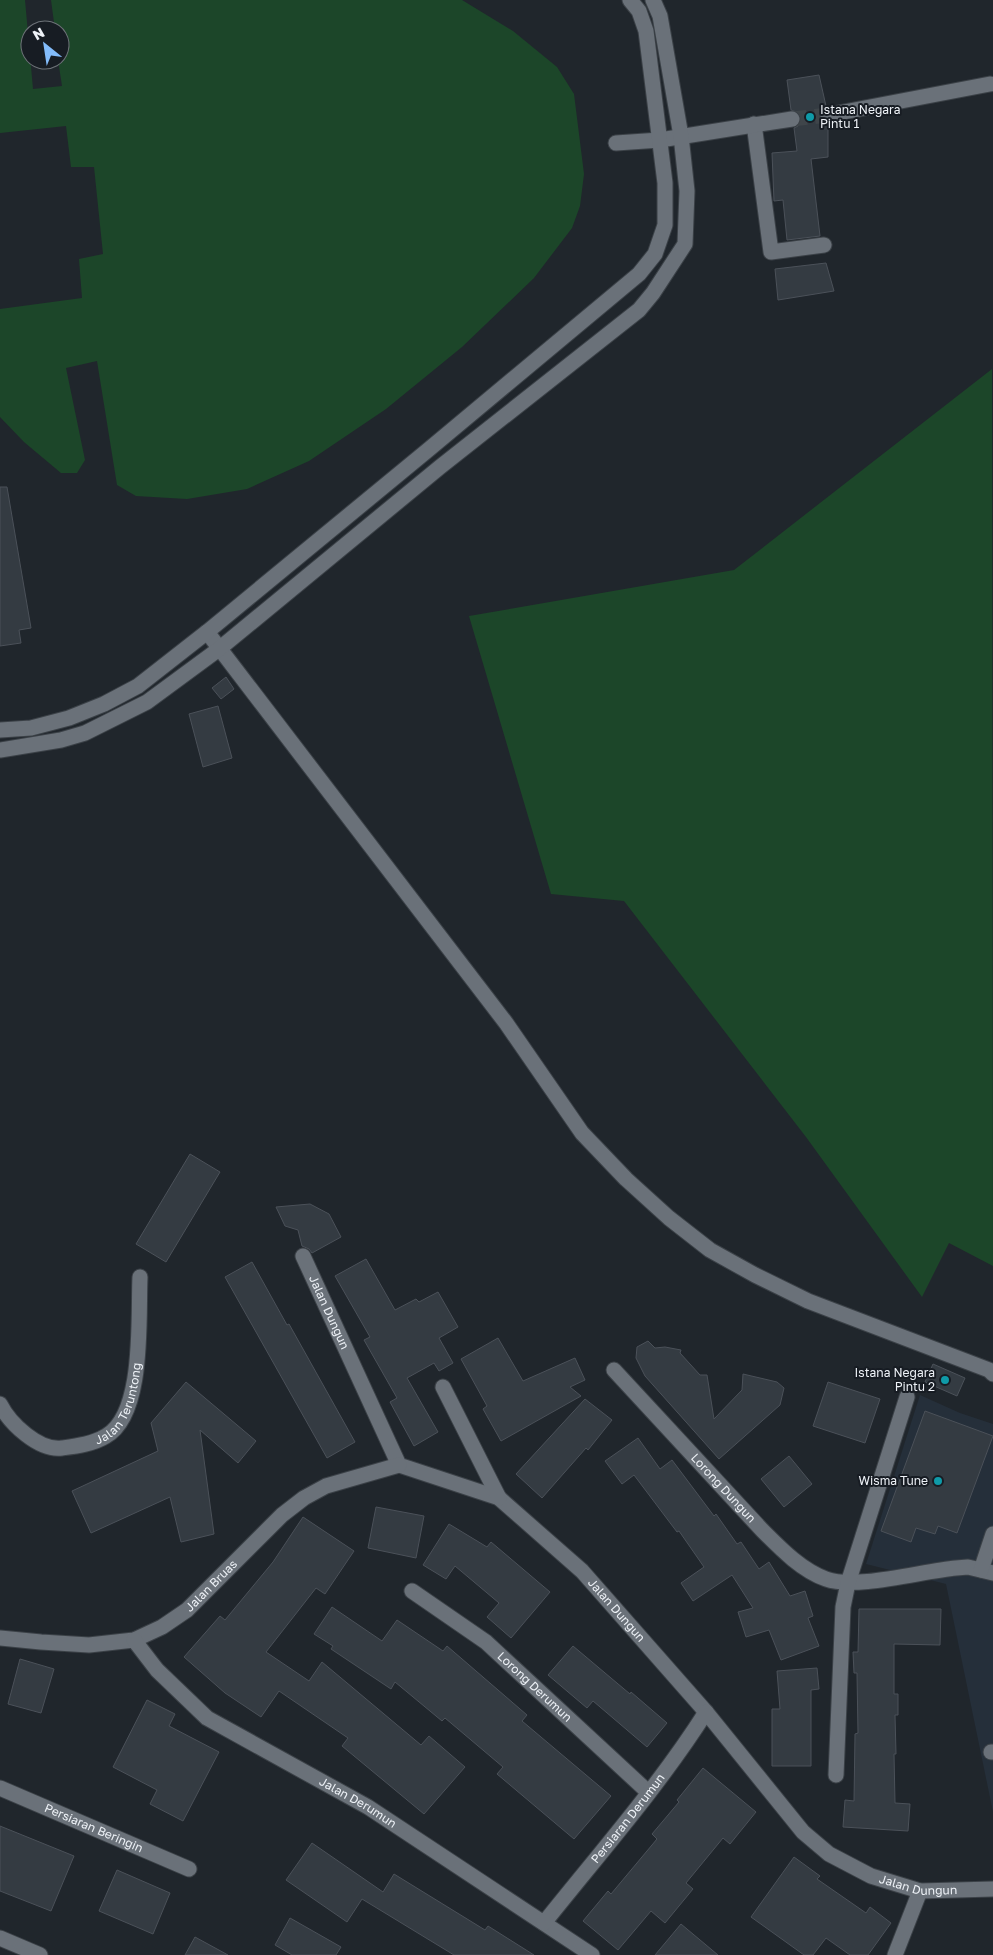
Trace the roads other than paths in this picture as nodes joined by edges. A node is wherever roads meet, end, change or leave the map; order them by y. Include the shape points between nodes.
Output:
1 (630, 0) edge
2 (653, 0) edge
3 (992, 84) edge
4 (828, 115) tunnel mouth
5 (792, 119) tunnel mouth
6 (754, 124) junction
7 (681, 136) junction
8 (660, 140) junction
9 (616, 143) dead end
10 (824, 245) dead end
11 (207, 632) junction
12 (219, 649) junction
13 (0, 730) edge
14 (0, 750) edge
15 (303, 1256) dead end
16 (140, 1277) dead end
17 (614, 1370) dead end
18 (988, 1370) edge
19 (443, 1387) dead end
20 (906, 1397) dead end
21 (0, 1404) edge
22 (399, 1465) junction
23 (499, 1498) junction
24 (993, 1534) edge
25 (987, 1571) edge
26 (848, 1583) junction
27 (412, 1591) dead end
28 (0, 1638) edge
29 (134, 1640) junction
30 (706, 1712) junction
31 (836, 1775) dead end
32 (0, 1788) edge
33 (648, 1792) junction
34 (189, 1869) dead end
35 (993, 1889) edge
36 (920, 1891) junction
37 (544, 1923) junction
38 (0, 1938) edge
39 (40, 1955) edge
40 (592, 1955) edge
41 (895, 1955) edge

1 - 8 street via 639,11 646,32
2 - 7 street via 660,16
3 - 4 street
5 - 6 street
6 - 7 street
6 - 10 street via 771,252
7 - 8 street
7 - 12 street via 687,191 685,244 639,310 440,467
8 - 9 street
8 - 11 street via 665,225 654,254 639,274
11 - 12 street
11 - 13 street via 138,686 104,704 69,718 30,728
12 - 14 street via 147,702 85,733
12 - 18 street via 506,1023 582,1133 626,1178 710,1250 755,1275 808,1300
15 - 22 street, Jalan Dungun
16 - 21 street, Jalan Teruntong via 136,1378 125,1418 107,1436 86,1444 54,1449 31,1440
17 - 26 street, Lorong Dungun via 784,1552 826,1579
19 - 23 street
20 - 26 street
22 - 23 street, Jalan Dungun
22 - 29 street, Jalan Bruas via 326,1486 304,1498 282,1515 186,1610 162,1627
23 - 30 street, Jalan Dungun via 582,1572
24 - 25 street
25 - 26 street, Lorong Dungun via 956,1568
26 - 31 street via 841,1628
27 - 33 street, Lorong Derumun via 486,1642
28 - 29 street, Jalan Bruas via 89,1645
29 - 37 street, Jalan Derumun via 157,1670 207,1718 368,1807
30 - 33 street, Persiaran Derumun
30 - 36 street, Jalan Dungun via 802,1832 829,1854 871,1876
32 - 34 street, Persiaran Beringin
33 - 37 street, Persiaran Derumun
35 - 36 street, Jalan Dungun
36 - 41 street
37 - 40 street, Jalan Derumun
38 - 39 street

